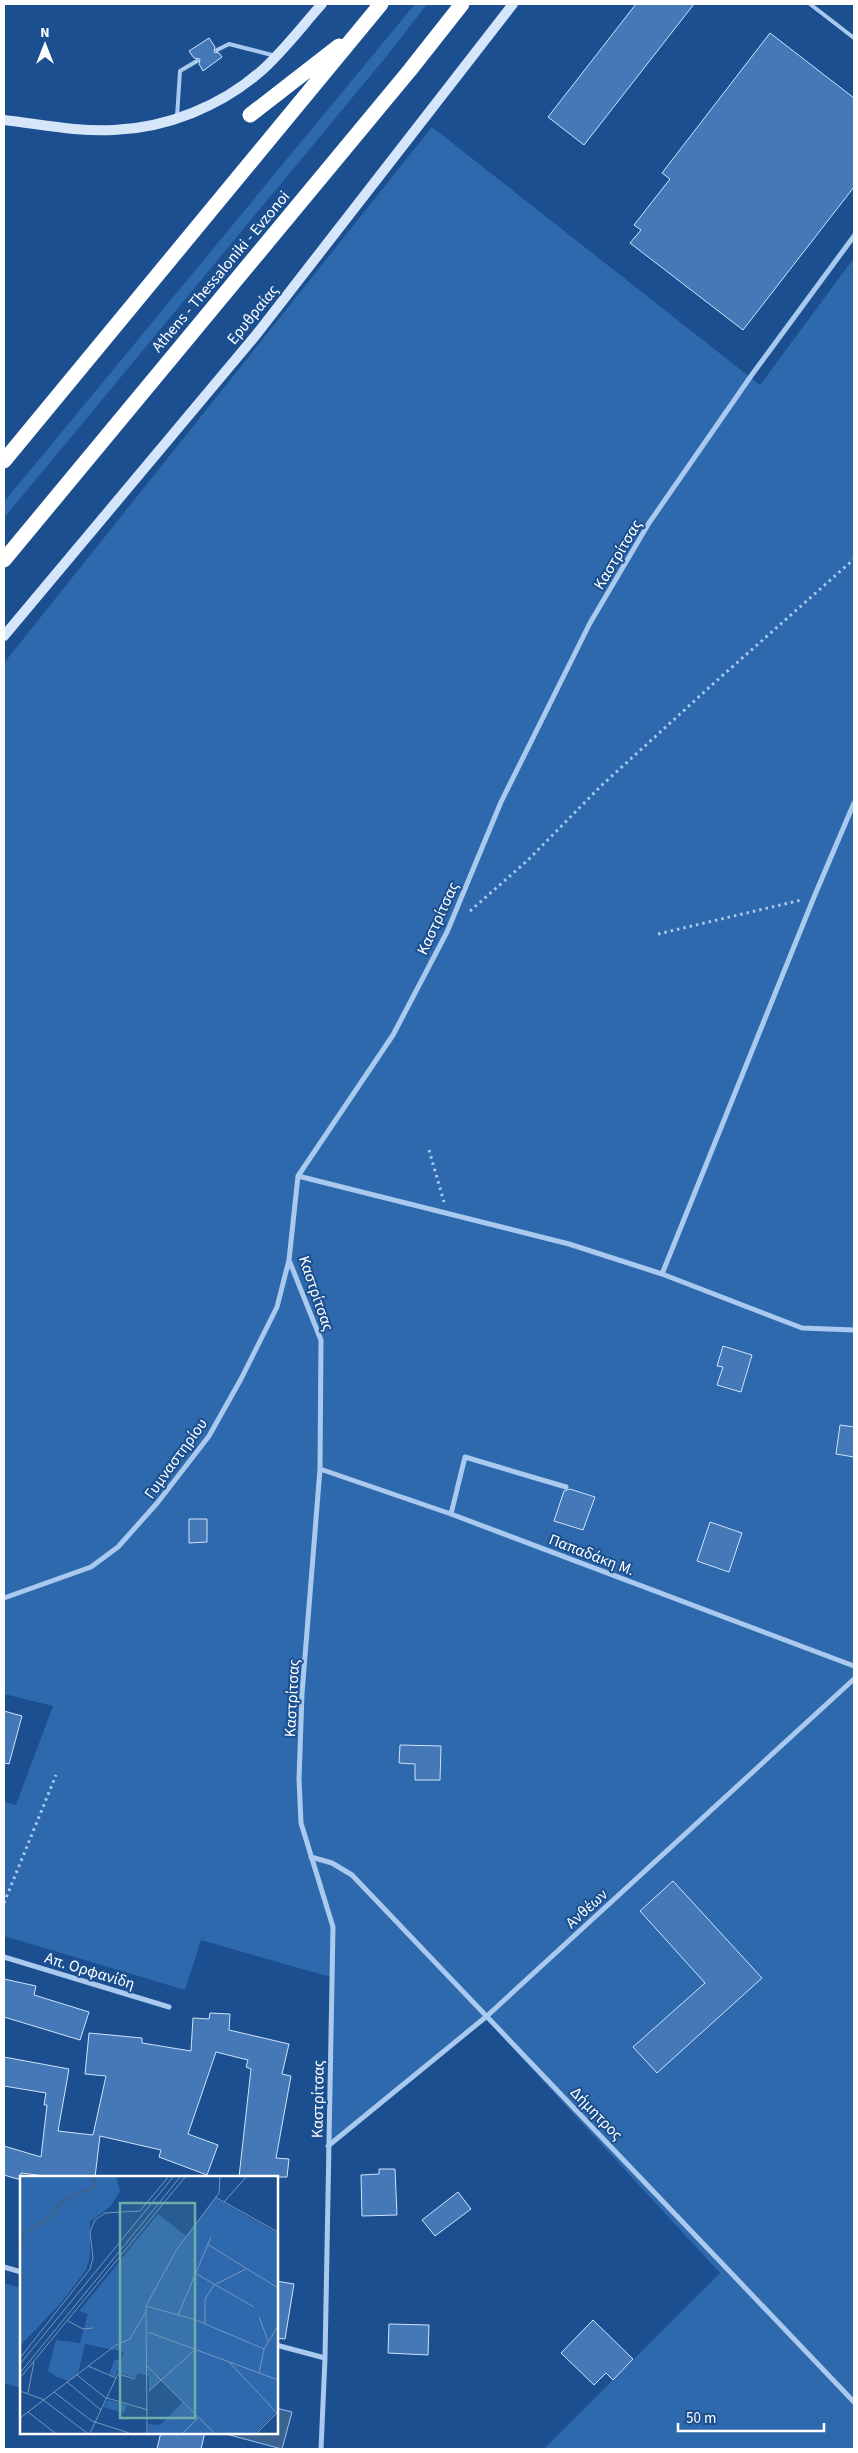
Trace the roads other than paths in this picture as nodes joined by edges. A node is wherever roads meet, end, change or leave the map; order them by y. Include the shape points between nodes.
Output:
1 (322, 4) edge
2 (381, 4) edge
3 (462, 4) edge
4 (514, 4) edge
5 (810, 4) edge
6 (362, 28) junction
7 (854, 38) edge
8 (217, 50) dead end
9 (276, 56) junction
10 (197, 61) dead end
11 (250, 115) dead end
12 (177, 118) junction
13 (4, 120) edge
14 (854, 236) edge
15 (4, 460) edge
16 (4, 560) edge
17 (4, 636) edge
18 (854, 803) edge
19 (298, 1176) junction
20 (289, 1260) junction
21 (662, 1274) junction
22 (854, 1330) edge
23 (320, 1469) junction
24 (566, 1487) dead end
25 (451, 1514) junction
26 (4, 1598) edge
27 (854, 1666) edge
28 (854, 1679) edge
29 (311, 1857) junction
30 (4, 1957) edge
31 (169, 2007) dead end
32 (487, 2016) junction
33 (328, 2146) junction
34 (4, 2266) edge
35 (20, 2272) edge
36 (278, 2345) edge
37 (325, 2358) junction
38 (854, 2402) edge
39 (320, 2449) edge

1 - 9 main road
2 - 6 highway
3 - 16 highway, Athens - Thessaloniki - Evzonoi
4 - 17 main road, Ερυθραίας via 256,335
5 - 7 lane
6 - 11 highway
6 - 15 highway
8 - 9 lane via 228,44
9 - 12 main road via 231,94
10 - 12 lane via 180,71
12 - 13 main road via 150,126 114,130
14 - 19 street, Καστρίτσας via 649,523 586,632 501,802 447,932 393,1035
18 - 21 street
19 - 20 street, Καστρίτσας
19 - 21 street via 569,1244
20 - 23 street, Καστρίτσας via 321,1340
20 - 26 street, Γυμναστηρίου via 277,1307 241,1379 209,1436 158,1502 118,1547 91,1567
21 - 22 street via 802,1328
23 - 25 street, Παπαδάκη Μ.
23 - 29 street, Καστρίτσας via 302,1694 300,1779 301,1823
24 - 25 street via 465,1457
25 - 27 street, Παπαδάκη Μ.
28 - 32 street, Ανθέων
29 - 32 street, Δήμητρος via 332,1863 352,1875
29 - 33 street, Καστρίτσας via 333,1927
30 - 31 street, Απ. Ορφανίδη
32 - 33 street, Ανθέων
32 - 38 street, Δήμητρος
33 - 37 street, Καστρίτσας
34 - 35 street
36 - 37 street
37 - 39 street, Καστρίτσας

